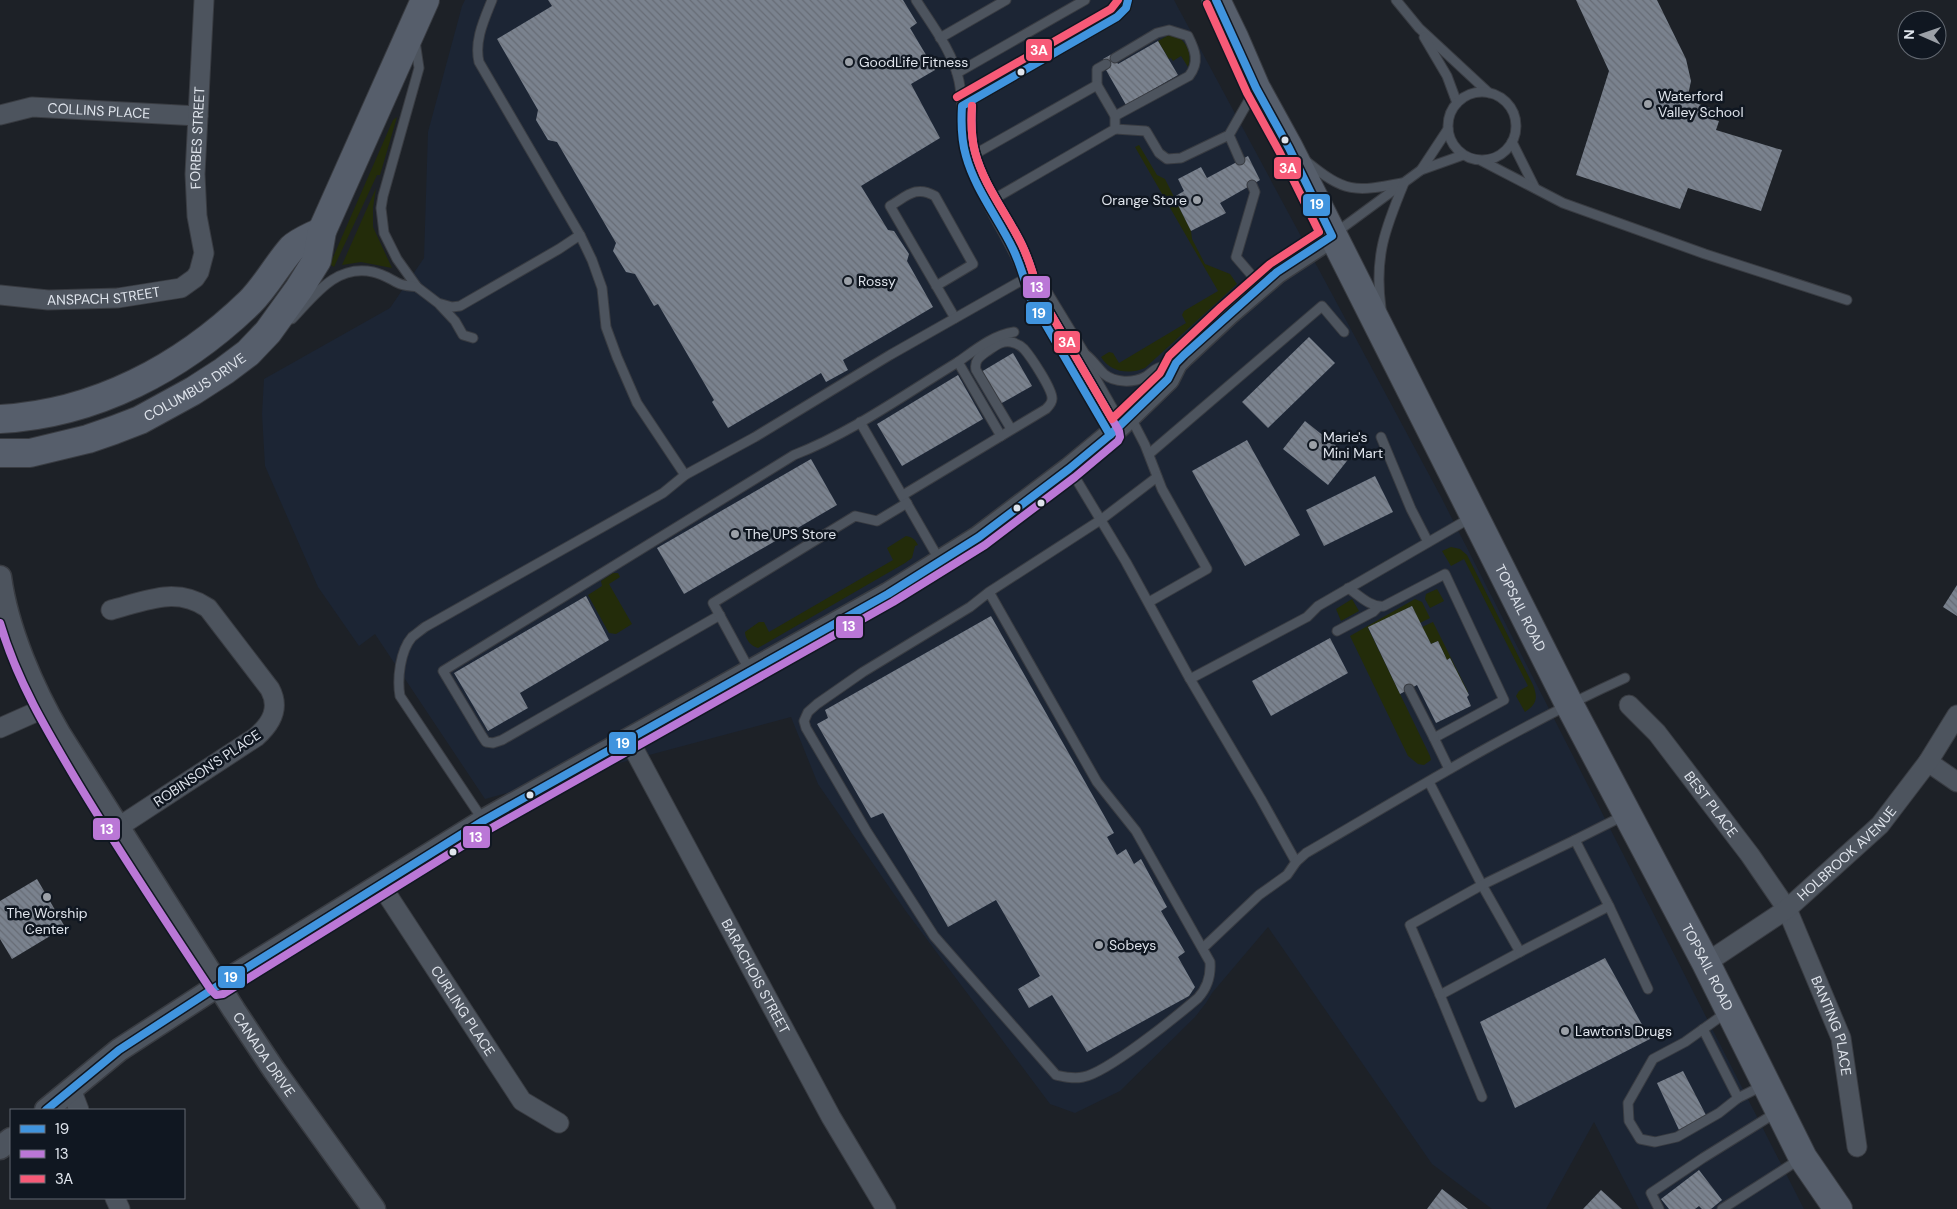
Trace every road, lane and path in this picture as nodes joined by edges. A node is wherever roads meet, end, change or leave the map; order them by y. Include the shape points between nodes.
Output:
1 (204, 0) edge
2 (424, 0) edge
3 (492, 0) edge
4 (916, 0) edge
5 (1006, 0) edge
6 (1086, 0) edge
7 (1128, 0) edge
8 (1216, 0) edge
9 (1396, 0) edge
10 (413, 28) junction
11 (1419, 28) junction
12 (940, 38) junction
13 (1115, 58) dead end
14 (1106, 64) dead end
15 (958, 74) junction
16 (1097, 85) junction
17 (1256, 88) junction
18 (1489, 93) junction
19 (1457, 103) junction
20 (962, 106) junction
21 (0, 115) edge
22 (198, 116) junction
23 (1115, 116) junction
24 (1115, 129) junction
25 (1448, 129) junction
26 (1229, 135) junction
27 (1512, 142) junction
28 (1289, 148) junction
29 (1463, 155) junction
30 (968, 158) junction
31 (1240, 160) dead end
32 (1482, 161) junction
33 (1421, 170) junction
34 (1404, 183) junction
35 (1252, 185) dead end
36 (1535, 188) junction
37 (987, 203) junction
38 (322, 231) junction
39 (580, 235) junction
40 (1332, 236) junction
41 (199, 272) joint
42 (1026, 278) junction
43 (936, 286) junction
44 (1260, 286) junction
45 (417, 287) junction
46 (0, 295) edge
47 (1847, 300) dead end
48 (438, 303) junction
49 (955, 318) junction
50 (268, 332) junction
51 (1014, 332) dead end
52 (1344, 332) dead end
53 (473, 338) dead end
54 (1385, 338) junction
55 (1085, 354) junction
56 (958, 362) junction
57 (1176, 363) junction
58 (0, 419) edge
59 (860, 422) junction
60 (1121, 425) junction
61 (1012, 430) junction
62 (1001, 436) junction
63 (1381, 437) dead end
64 (0, 453) edge
65 (1148, 454) junction
66 (1069, 469) junction
67 (685, 475) junction
68 (1157, 477) junction
69 (905, 499) junction
70 (1475, 516) junction
71 (1102, 519) junction
72 (1428, 542) junction
73 (940, 561) junction
74 (0, 576) edge
75 (1348, 588) junction
76 (989, 592) junction
77 (1149, 602) junction
78 (1378, 607) junction
79 (111, 610) dead end
80 (720, 615) junction
81 (1337, 632) dead end
82 (750, 672) junction
83 (1625, 678) dead end
84 (1190, 679) junction
85 (1409, 689) dead end
86 (1569, 704) junction
87 (1629, 705) dead end
88 (44, 708) junction
89 (1957, 715) edge
90 (0, 728) edge
91 (1434, 738) junction
92 (629, 740) junction
93 (1928, 762) junction
94 (1449, 769) junction
95 (1429, 782) junction
96 (1957, 782) edge
97 (1627, 814) junction
98 (483, 820) junction
99 (117, 828) junction
100 (1575, 840) junction
101 (1296, 862) junction
102 (383, 883) junction
103 (1482, 885) junction
104 (1609, 906) junction
105 (1787, 909) junction
106 (1203, 948) junction
107 (1520, 952) junction
108 (1706, 963) junction
109 (219, 985) junction
110 (1648, 989) dead end
111 (1440, 995) junction
112 (1730, 1010) junction
113 (1703, 1029) junction
114 (1765, 1084) junction
115 (71, 1089) junction
116 (1482, 1097) dead end
117 (1738, 1098) junction
118 (47, 1109) edge
119 (79, 1109) edge
120 (1780, 1111) junction
121 (559, 1123) dead end
122 (10, 1140) edge
123 (1858, 1147) dead end
124 (0, 1148) edge
125 (1803, 1158) junction
126 (374, 1209) edge
127 (886, 1209) edge
128 (1659, 1209) edge
129 (1722, 1209) edge
130 (1838, 1209) edge

1 - 22 street, FORBES STREET
2 - 10 main road, COLUMBUS DRIVE
3 - 39 lane via 479,37 479,62
4 - 12 lane
5 - 12 lane
6 - 15 lane
7 - 20 lane via 1126,8 1117,17
8 - 17 main road, TOPSAIL ROAD
9 - 11 lane
10 - 38 main road, COLUMBUS DRIVE
10 - 45 lane via 419,68 381,208 384,233 396,259
11 - 18 lane
11 - 19 lane via 1447,76
12 - 15 lane
13 - 23 lane via 1157,33 1169,30 1188,36 1196,55 1194,70 1189,76
14 - 16 lane via 1097,69
15 - 20 lane
16 - 23 lane
16 - 30 lane
17 - 26 lane
17 - 28 main road, TOPSAIL ROAD
18 - 19 lane via 1472,94
18 - 27 lane via 1498,96 1511,109 1516,126
19 - 25 lane via 1448,120
20 - 30 lane via 962,130
21 - 22 street, COLLINS PLACE via 32,107
22 - 41 street, FORBES STREET via 195,202 204,253
23 - 24 lane
24 - 26 lane via 1146,131 1158,153 1167,159 1181,158
24 - 37 lane
25 - 29 lane via 1450,139
25 - 33 lane
26 - 31 lane
27 - 32 lane via 1500,155
27 - 36 lane
28 - 34 lane via 1336,184 1359,189
28 - 40 main road, TOPSAIL ROAD
29 - 32 lane
29 - 33 lane
30 - 37 lane
32 - 36 lane
33 - 34 lane
34 - 40 lane
34 - 54 lane via 1381,248 1378,269
35 - 44 lane via 1255,192 1236,258
36 - 47 lane via 1563,203 1705,254
37 - 42 lane
38 - 50 main road, COLUMBUS DRIVE via 317,260
38 - 58 main road via 294,246 254,298 212,337 153,375 75,408
39 - 48 lane via 460,306
39 - 67 lane via 600,282 608,335 637,403
40 - 44 street
40 - 54 main road, TOPSAIL ROAD
41 - 46 street, ANSPACH STREET via 181,288 118,298 48,300
42 - 49 lane
42 - 55 lane via 1043,285
42 - 60 lane via 1029,296
43 - 43 lane via 890,206 920,190 935,196 973,264
43 - 49 lane
44 - 57 street
45 - 48 lane
45 - 50 lane via 400,284 372,272 340,274 328,281 287,326
48 - 53 lane via 464,335
49 - 67 lane
50 - 64 main road, COLUMBUS DRIVE via 248,354 224,371 140,420 88,439 30,453
51 - 56 lane via 1002,334
52 - 65 lane via 1322,306
54 - 70 main road, TOPSAIL ROAD
55 - 57 lane via 1106,375 1125,381 1137,380 1156,368
55 - 60 lane
56 - 59 lane
56 - 62 lane
57 - 60 street via 1168,379
59 - 69 lane
59 - 80 lane via 794,455 443,671 486,742 493,743
60 - 65 lane
60 - 66 street
61 - 61 lane via 1046,409 1052,397 1032,359 1018,344 1006,341 979,357 975,366
61 - 62 lane
62 - 69 lane
63 - 72 lane
65 - 68 lane
66 - 71 lane
66 - 73 street via 979,537
67 - 98 lane via 663,492 425,627 412,638 402,664 398,687 400,696
68 - 71 lane
68 - 77 lane via 1206,569
69 - 73 lane
69 - 80 lane via 877,521 855,516 713,603
70 - 72 lane
70 - 86 main road, TOPSAIL ROAD
71 - 76 lane
71 - 77 lane
72 - 75 lane
73 - 82 street
74 - 88 street, CANADA DRIVE via 7,613
75 - 78 lane
75 - 84 lane via 1318,606 1307,618
76 - 106 lane via 1097,782 1136,831
76 - 106 lane via 863,672 808,712 804,721 806,728 867,832 934,936 1056,1075 1076,1078 1095,1073 1192,1003 1209,980 1210,962
77 - 84 lane
78 - 81 lane
78 - 91 lane via 1445,574 1504,700
79 - 99 street, ROBINSON'S PLACE via 165,596 199,602 208,608 270,688 275,709 265,729 256,737
80 - 82 lane
82 - 92 street
83 - 86 lane
84 - 101 lane
85 - 91 lane
86 - 94 lane
86 - 97 main road, TOPSAIL ROAD
87 - 105 street, BEST PLACE via 1657,733
88 - 90 street
88 - 99 street, CANADA DRIVE
89 - 93 street, HOLBROOK AVENUE
91 - 94 lane
92 - 98 street
92 - 127 street, BARACHOIS STREET via 831,1117
93 - 96 street
93 - 105 street, HOLBROOK AVENUE via 1880,825
94 - 95 lane
95 - 101 lane via 1306,853
95 - 103 lane
97 - 100 lane
97 - 108 main road, TOPSAIL ROAD
98 - 102 street
99 - 109 street, CANADA DRIVE
100 - 103 lane
100 - 104 lane
101 - 106 lane via 1287,875 1259,895
102 - 109 street
102 - 121 street, CURLING PLACE via 522,1100
103 - 107 lane
103 - 111 lane via 1410,926
104 - 107 lane
104 - 110 lane
105 - 108 street, HOLBROOK AVENUE
105 - 123 street, BANTING PLACE via 1840,1038
107 - 111 lane
108 - 112 main road, TOPSAIL ROAD
109 - 115 street via 119,1050
109 - 126 street, CANADA DRIVE via 274,1070
111 - 116 lane
112 - 113 lane
112 - 114 main road, TOPSAIL ROAD
113 - 117 lane
113 - 117 lane via 1653,1059 1628,1103 1629,1121 1640,1139 1655,1142 1677,1137
114 - 117 lane
114 - 120 main road, TOPSAIL ROAD
115 - 118 street
115 - 119 street
120 - 125 main road, TOPSAIL ROAD
120 - 128 lane via 1652,1193
122 - 124 street
125 - 129 lane
125 - 130 main road, TOPSAIL ROAD

